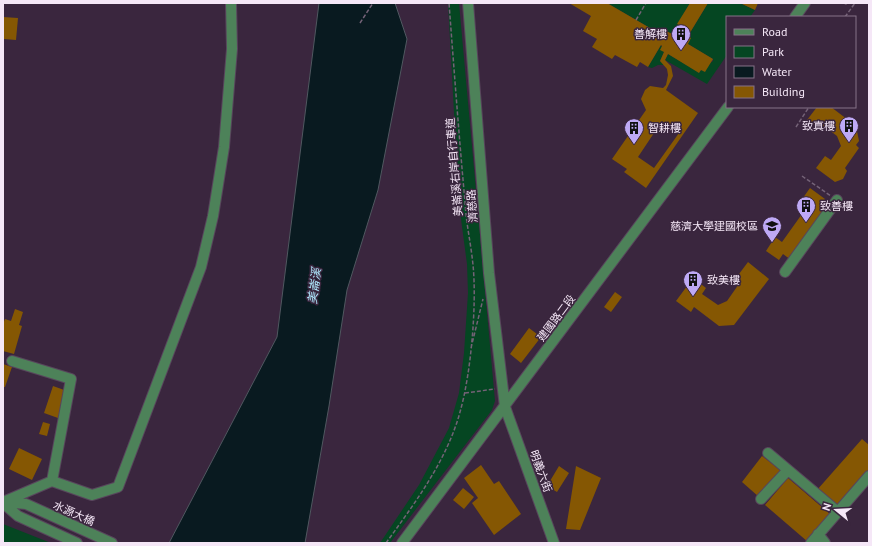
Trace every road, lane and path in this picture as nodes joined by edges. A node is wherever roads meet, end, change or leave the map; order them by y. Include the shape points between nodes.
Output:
1 (231, 3) edge
2 (373, 3) edge
3 (449, 3) edge
4 (468, 3) edge
5 (646, 3) edge
6 (805, 3) edge
7 (844, 3) edge
8 (847, 3) edge
9 (855, 3) edge
10 (796, 16) edge
11 (846, 16) edge
12 (636, 20) dead end
13 (360, 22) dead end
14 (727, 108) edge
15 (808, 108) edge
16 (796, 127) dead end
17 (802, 176) dead end
18 (837, 200) joint
19 (785, 272) dead end
20 (490, 289) junction
21 (470, 354) junction
22 (12, 361) dead end
23 (503, 388) junction
24 (465, 393) junction
25 (505, 407) junction
26 (768, 453) dead end
27 (788, 470) junction
28 (869, 476) edge
29 (52, 481) junction
30 (761, 500) dead end
31 (3, 502) edge
32 (838, 512) junction
33 (818, 534) junction
34 (77, 543) edge
35 (112, 543) edge
36 (386, 543) edge
37 (402, 543) edge
38 (554, 543) edge
39 (811, 543) edge
40 (825, 543) edge

1 - 29 street via 232,49 224,147 213,216 201,267 118,487 92,494
2 - 13 path
3 - 21 path, 美崙溪右岸自行車道 via 466,212 473,266
4 - 20 street, 濟慈路
5 - 12 path
6 - 10 street
7 - 8 path
9 - 11 path
14 - 25 street, 建國路二段
15 - 16 path
17 - 18 path
18 - 19 street
20 - 21 path via 485,290
20 - 23 street, 濟慈路
21 - 24 path
22 - 29 street via 71,379
23 - 24 path
23 - 25 street, 濟慈路
24 - 36 path via 460,413 442,456 416,502
25 - 37 street, 建國路二段
25 - 38 street, 明義六街
26 - 27 street
27 - 30 street
27 - 32 street
28 - 32 street
29 - 31 street
31 - 34 street via 18,516
31 - 35 street, 水源大橋 via 26,504
32 - 33 street
33 - 39 street
33 - 40 street

